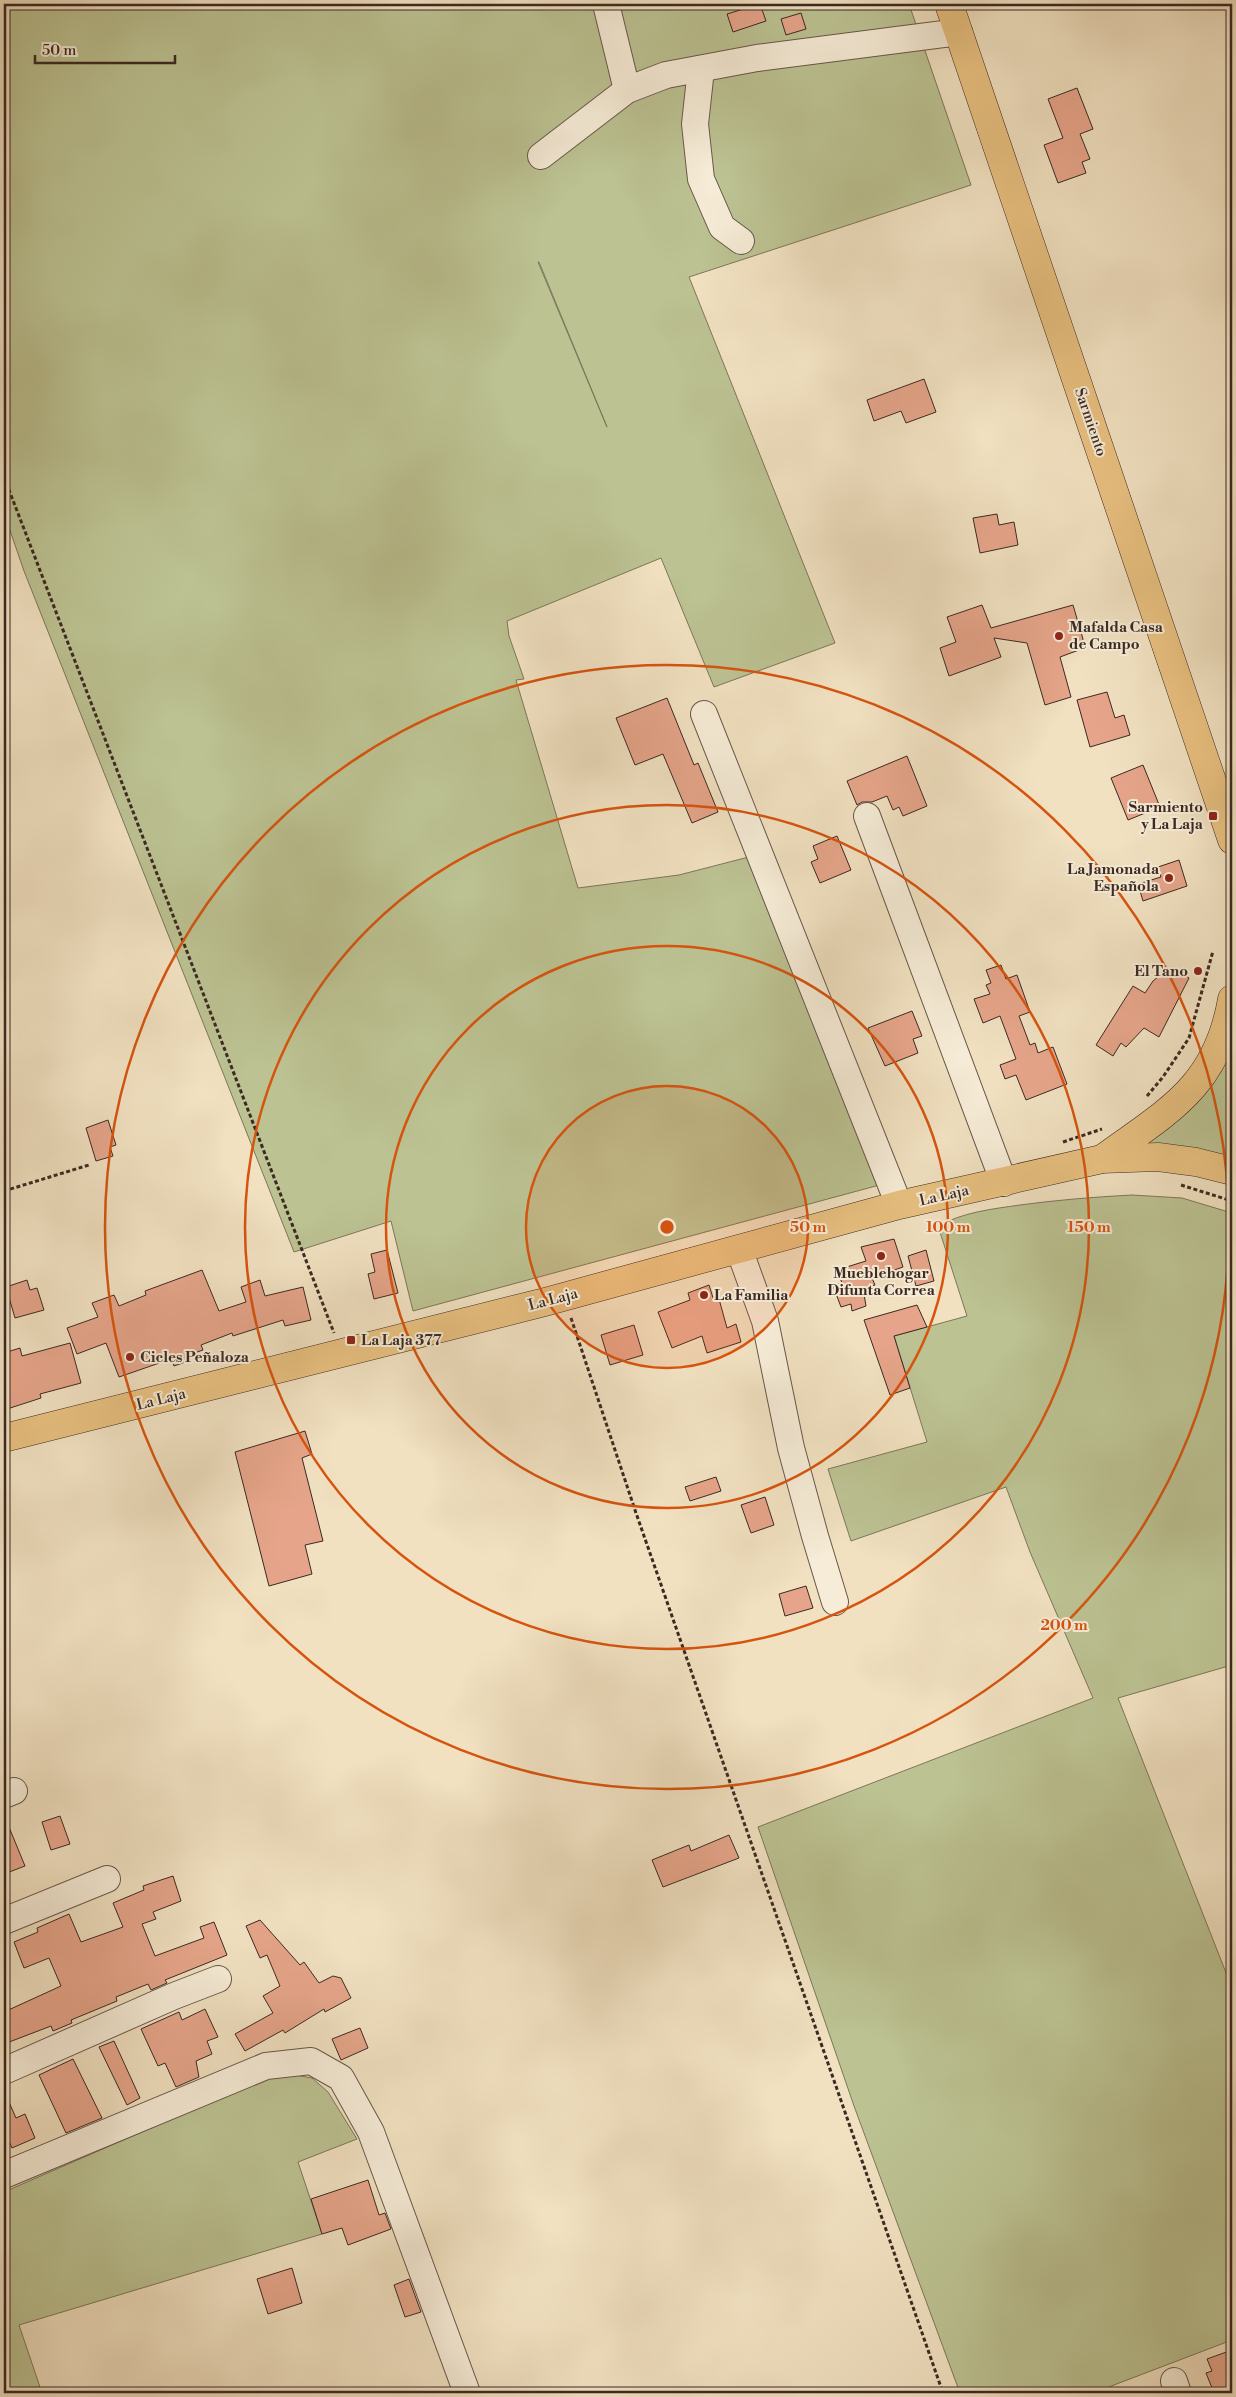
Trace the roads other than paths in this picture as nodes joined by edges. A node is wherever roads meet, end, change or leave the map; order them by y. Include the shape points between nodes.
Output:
1 (606, 4) edge
2 (949, 4) edge
3 (959, 32) junction
4 (701, 69) junction
5 (627, 90) junction
6 (541, 156) dead end
7 (741, 241) dead end
8 (704, 714) dead end
9 (867, 816) dead end
10 (1232, 840) edge
11 (1232, 999) edge
12 (1102, 1159) junction
13 (1232, 1171) edge
14 (1004, 1183) junction
15 (899, 1205) junction
16 (739, 1249) junction
17 (4, 1438) edge
18 (835, 1602) dead end
19 (108, 1879) dead end
20 (4, 1921) edge
21 (218, 1979) dead end
22 (4, 2071) edge
23 (4, 2175) edge
24 (467, 2393) edge

1 - 5 street
2 - 3 main road, Sarmiento
3 - 4 street via 757,58
3 - 10 main road, Sarmiento
4 - 5 street via 666,75
4 - 7 street via 695,124 701,179 722,227
5 - 6 street
8 - 15 street
9 - 14 street
11 - 12 main road, La Laja via 1220,1048 1200,1079 1178,1104
12 - 13 main road, La Laja via 1158,1157
12 - 14 main road, La Laja
14 - 15 main road, La Laja
15 - 16 main road, La Laja
16 - 17 main road, La Laja via 339,1355
16 - 18 street via 765,1321 791,1448
19 - 20 street
21 - 22 street
23 - 24 street via 266,2066 311,2062 341,2078 371,2132

